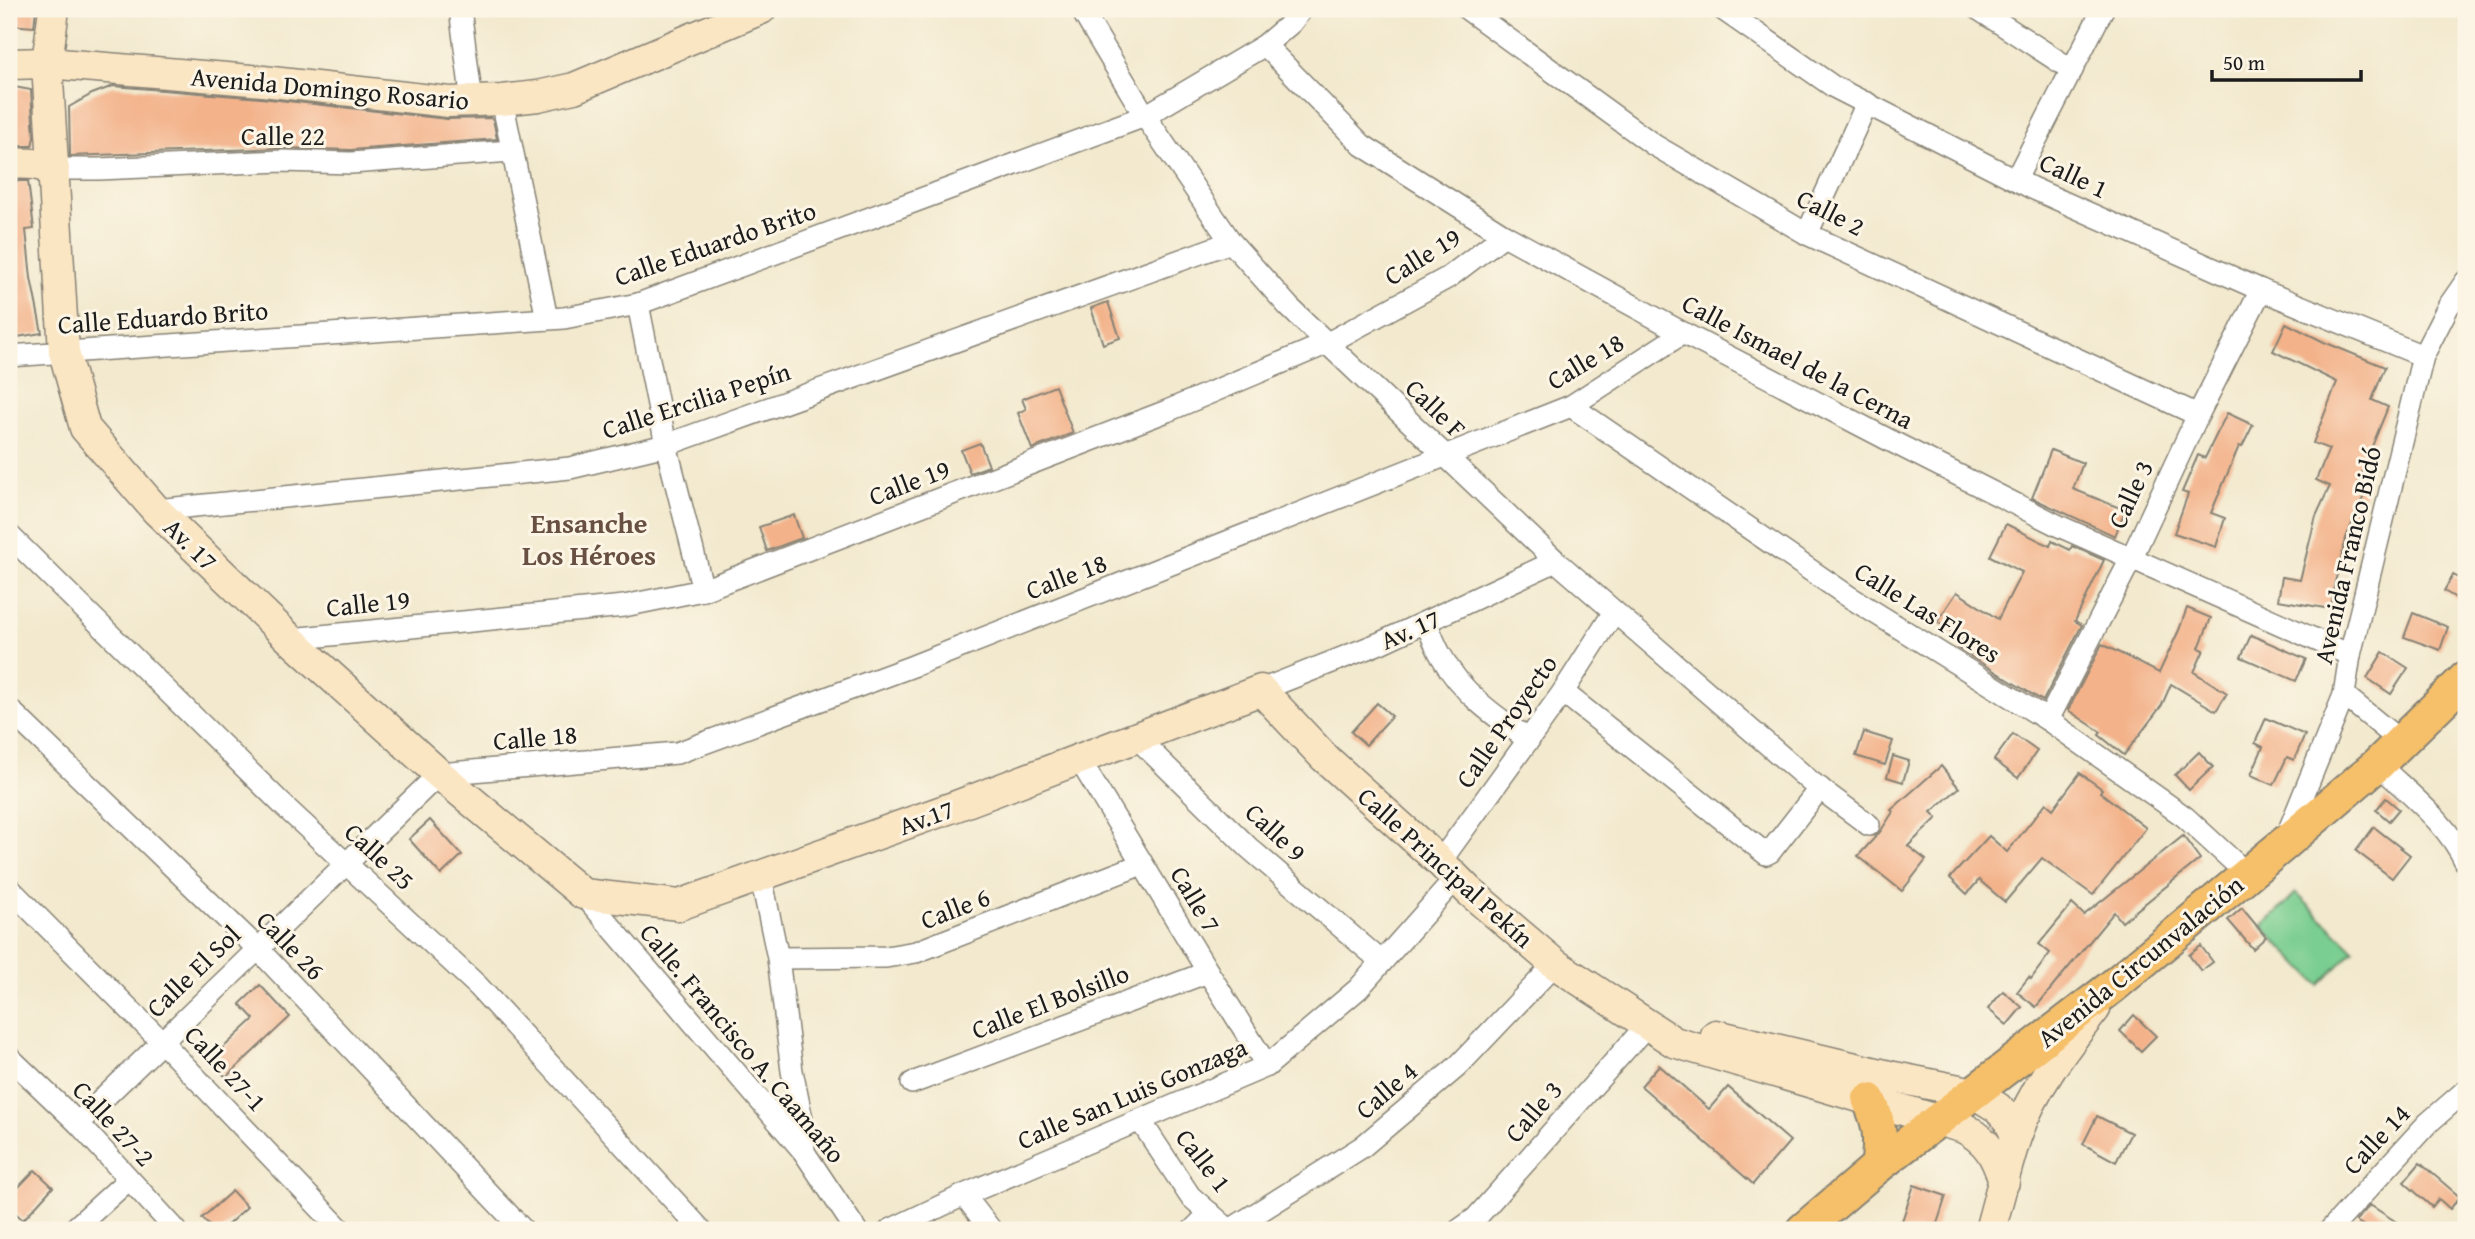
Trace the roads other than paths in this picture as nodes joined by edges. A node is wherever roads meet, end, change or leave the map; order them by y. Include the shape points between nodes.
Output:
1 (54, 9) edge
2 (460, 9) edge
3 (761, 9) edge
4 (1081, 9) edge
5 (1302, 9) edge
6 (1467, 9) edge
7 (1722, 9) edge
8 (1978, 9) edge
9 (2103, 9) edge
10 (1265, 45) junction
11 (9, 64) edge
12 (47, 64) junction
13 (2072, 70) junction
14 (487, 101) junction
15 (1867, 103) junction
16 (1145, 116) junction
17 (511, 151) junction
18 (9, 163) edge
19 (54, 169) junction
20 (2016, 179) junction
21 (1504, 234) junction
22 (1807, 234) junction
23 (1231, 242) junction
24 (2466, 281) edge
25 (2261, 290) junction
26 (638, 304) junction
27 (2457, 312) edge
28 (547, 319) junction
29 (1683, 333) junction
30 (1328, 343) junction
31 (64, 352) junction
32 (9, 356) edge
33 (2423, 356) junction
34 (1571, 406) junction
35 (2198, 415) junction
36 (666, 445) junction
37 (1445, 454) junction
38 (156, 510) junction
39 (9, 535) edge
40 (2131, 559) junction
41 (1556, 561) junction
42 (703, 590) junction
43 (1614, 612) junction
44 (1426, 622) junction
45 (290, 639) junction
46 (2350, 655) junction
47 (2466, 678) edge
48 (1261, 690) junction
49 (1563, 692) junction
50 (2344, 695) junction
51 (9, 709) edge
52 (2048, 720) junction
53 (1136, 737) junction
54 (1529, 740) junction
55 (2389, 753) junction
56 (1079, 759) junction
57 (439, 774) junction
58 (1820, 788) junction
59 (1868, 825) dead end
60 (2284, 844) junction
61 (2466, 863) edge
62 (346, 864) junction
63 (1142, 864) junction
64 (1448, 869) junction
65 (2247, 874) junction
66 (761, 877) junction
67 (9, 888) edge
68 (583, 894) junction
69 (258, 949) junction
70 (778, 958) junction
71 (1382, 962) junction
72 (1555, 964) junction
73 (1208, 972) junction
74 (2113, 986) junction
75 (1647, 1025) junction
76 (161, 1041) junction
77 (9, 1057) edge
78 (1267, 1066) junction
79 (912, 1083) dead end
80 (2466, 1090) edge
81 (1975, 1093) junction
82 (1869, 1100) junction
83 (1140, 1120) junction
84 (1938, 1120) junction
85 (78, 1123) junction
86 (2016, 1135) junction
87 (804, 1152) junction
88 (1878, 1166) junction
89 (128, 1180) junction
90 (2004, 1182) junction
91 (964, 1195) junction
92 (1210, 1213) junction
93 (73, 1230) edge
94 (176, 1230) edge
95 (341, 1230) edge
96 (523, 1230) edge
97 (701, 1230) edge
98 (856, 1230) edge
99 (890, 1230) edge
100 (991, 1230) edge
101 (1193, 1230) edge
102 (1229, 1230) edge
103 (1459, 1230) edge
104 (1803, 1230) edge
105 (1990, 1230) edge
106 (2330, 1230) edge

1 - 12 main road, Av. 17
2 - 14 street
3 - 14 main road, Avenida Domingo Rosario via 574,88
4 - 16 street, Calle F
5 - 10 street, Calle Eduardo Brito
6 - 22 street, Calle 2 via 1654,145
7 - 15 street, Calle 1 via 1835,87
8 - 13 street
9 - 13 street
10 - 16 street, Calle Eduardo Brito
10 - 21 street, Calle Ismael de la Cerna via 1362,145
11 - 12 main road, Avenida Domingo Rosario
12 - 14 main road, Avenida Domingo Rosario via 449,102
12 - 19 main road, Av. 17
13 - 20 street
14 - 17 street
15 - 20 street, Calle 1
15 - 22 street
16 - 23 street, Calle F
16 - 26 street, Calle Eduardo Brito
17 - 19 street, Calle 22 via 351,163
17 - 28 street
18 - 19 main road
19 - 31 main road, Av. 17
20 - 25 street, Calle 1
21 - 29 street, Calle Ismael de la Cerna
21 - 30 street, Calle 19 via 1449,277
22 - 35 street, Calle 2
23 - 30 street, Calle F
23 - 36 street, Calle Ercilia Pepín
24 - 27 street, Avenida Franco Bidó
25 - 33 street, Calle 1
25 - 35 street, Calle 3
26 - 28 street, Calle Eduardo Brito
26 - 36 street
27 - 33 street, Avenida Franco Bidó
28 - 31 street, Calle Eduardo Brito
29 - 34 street, Calle 18
29 - 40 street, Calle Ismael de la Cerna
30 - 37 street, Calle F
30 - 42 street, Calle 19 via 1142,421
31 - 32 street, Calle Eduardo Brito
31 - 38 main road, Av. 17 via 85,428
33 - 46 street, Avenida Franco Bidó
34 - 37 street, Calle 18
34 - 52 street, Calle Las Flores via 1848,596
35 - 40 street, Calle 3
36 - 38 street, Calle Ercilia Pepín via 570,468
36 - 42 street
37 - 41 street, Calle F
37 - 57 street, Calle 18 via 913,666 677,753
38 - 45 main road, Av. 17
39 - 62 street, Calle 25
40 - 46 street, Calle Ismael de la Cerna
40 - 52 street, Calle 3
41 - 43 street, Calle F
41 - 44 street, Av. 17
42 - 45 street, Calle 19 via 624,606
43 - 49 street, Calle Proyecto
43 - 58 street, Calle F
44 - 48 street, Av. 17
44 - 54 street via 1455,677 1482,705
45 - 57 main road, Av. 17
46 - 50 street, Avenida Franco Bidó
47 - 55 main road, Avenida Circunvalación
48 - 53 main road, Av.17
48 - 64 main road, Calle Principal Pekín via 1324,757
49 - 54 street, Calle Proyecto
49 - 58 street via 1766,854
50 - 55 street
50 - 60 street, Avenida Franco Bidó
51 - 69 street, Calle 26
52 - 65 street, Calle Las Flores via 2185,817
53 - 56 main road, Av.17
53 - 71 street, Calle 9 via 1249,848
54 - 64 street, Calle Proyecto
55 - 60 main road, Avenida Circunvalación
55 - 61 street via 2458,845
56 - 63 street, Calle 7
56 - 66 main road, Av.17
57 - 62 street, Calle El Sol
57 - 68 main road, Av. 17
58 - 59 street, Calle F
60 - 65 main road, Avenida Circunvalación
62 - 69 street, Calle El Sol
62 - 97 street, Calle 25 via 478,986
63 - 70 street, Calle 6 via 916,953
63 - 73 street, Calle 7
64 - 71 street, Calle San Luis Gonzaga
64 - 72 main road, Calle Principal Pekín
65 - 74 main road, Avenida Circunvalación
66 - 68 main road, Av.17 via 679,905
66 - 70 street
67 - 76 street, Calle 27-1
68 - 87 street, Calle. Francisco A. Caamaño
69 - 76 street, Calle El Sol
69 - 96 street, Calle 26
70 - 87 street
71 - 78 street, Calle San Luis Gonzaga via 1358,989
72 - 75 main road, Calle Principal Pekín
72 - 102 street, Calle 4 via 1458,1066 1362,1147
73 - 78 street, Calle 7
73 - 79 street, Calle El Bolsillo
74 - 81 main road, Avenida Circunvalación
74 - 86 main road via 2062,1052
75 - 81 main road via 1682,1027
75 - 82 main road, Calle Principal Pekín via 1674,1042
75 - 103 street, Calle 3 via 1476,1218
76 - 85 street, Calle El Sol
76 - 95 street, Calle 27-1
77 - 85 street, Calle 27-2
78 - 83 street, Calle San Luis Gonzaga
80 - 106 street, Calle 14 via 2427,1124
81 - 84 main road, Avenida Circunvalación
81 - 86 main road via 1998,1108
82 - 84 main road, Calle Principal Pekín
82 - 88 main road via 1879,1120
83 - 91 street, Calle San Luis Gonzaga
83 - 92 street, Calle 1 via 1190,1196
84 - 88 main road, Avenida Circunvalación
84 - 90 main road, Calle Principal Pekín via 1964,1128 1986,1143
85 - 89 street, Calle 27-2
86 - 90 main road
87 - 98 street, Calle. Francisco A. Caamaño
88 - 104 main road, Avenida Circunvalación
89 - 93 street
89 - 94 street, Calle 27-2
90 - 105 main road
91 - 99 street, Calle San Luis Gonzaga
91 - 100 street
92 - 101 street
92 - 102 street, Calle 1

